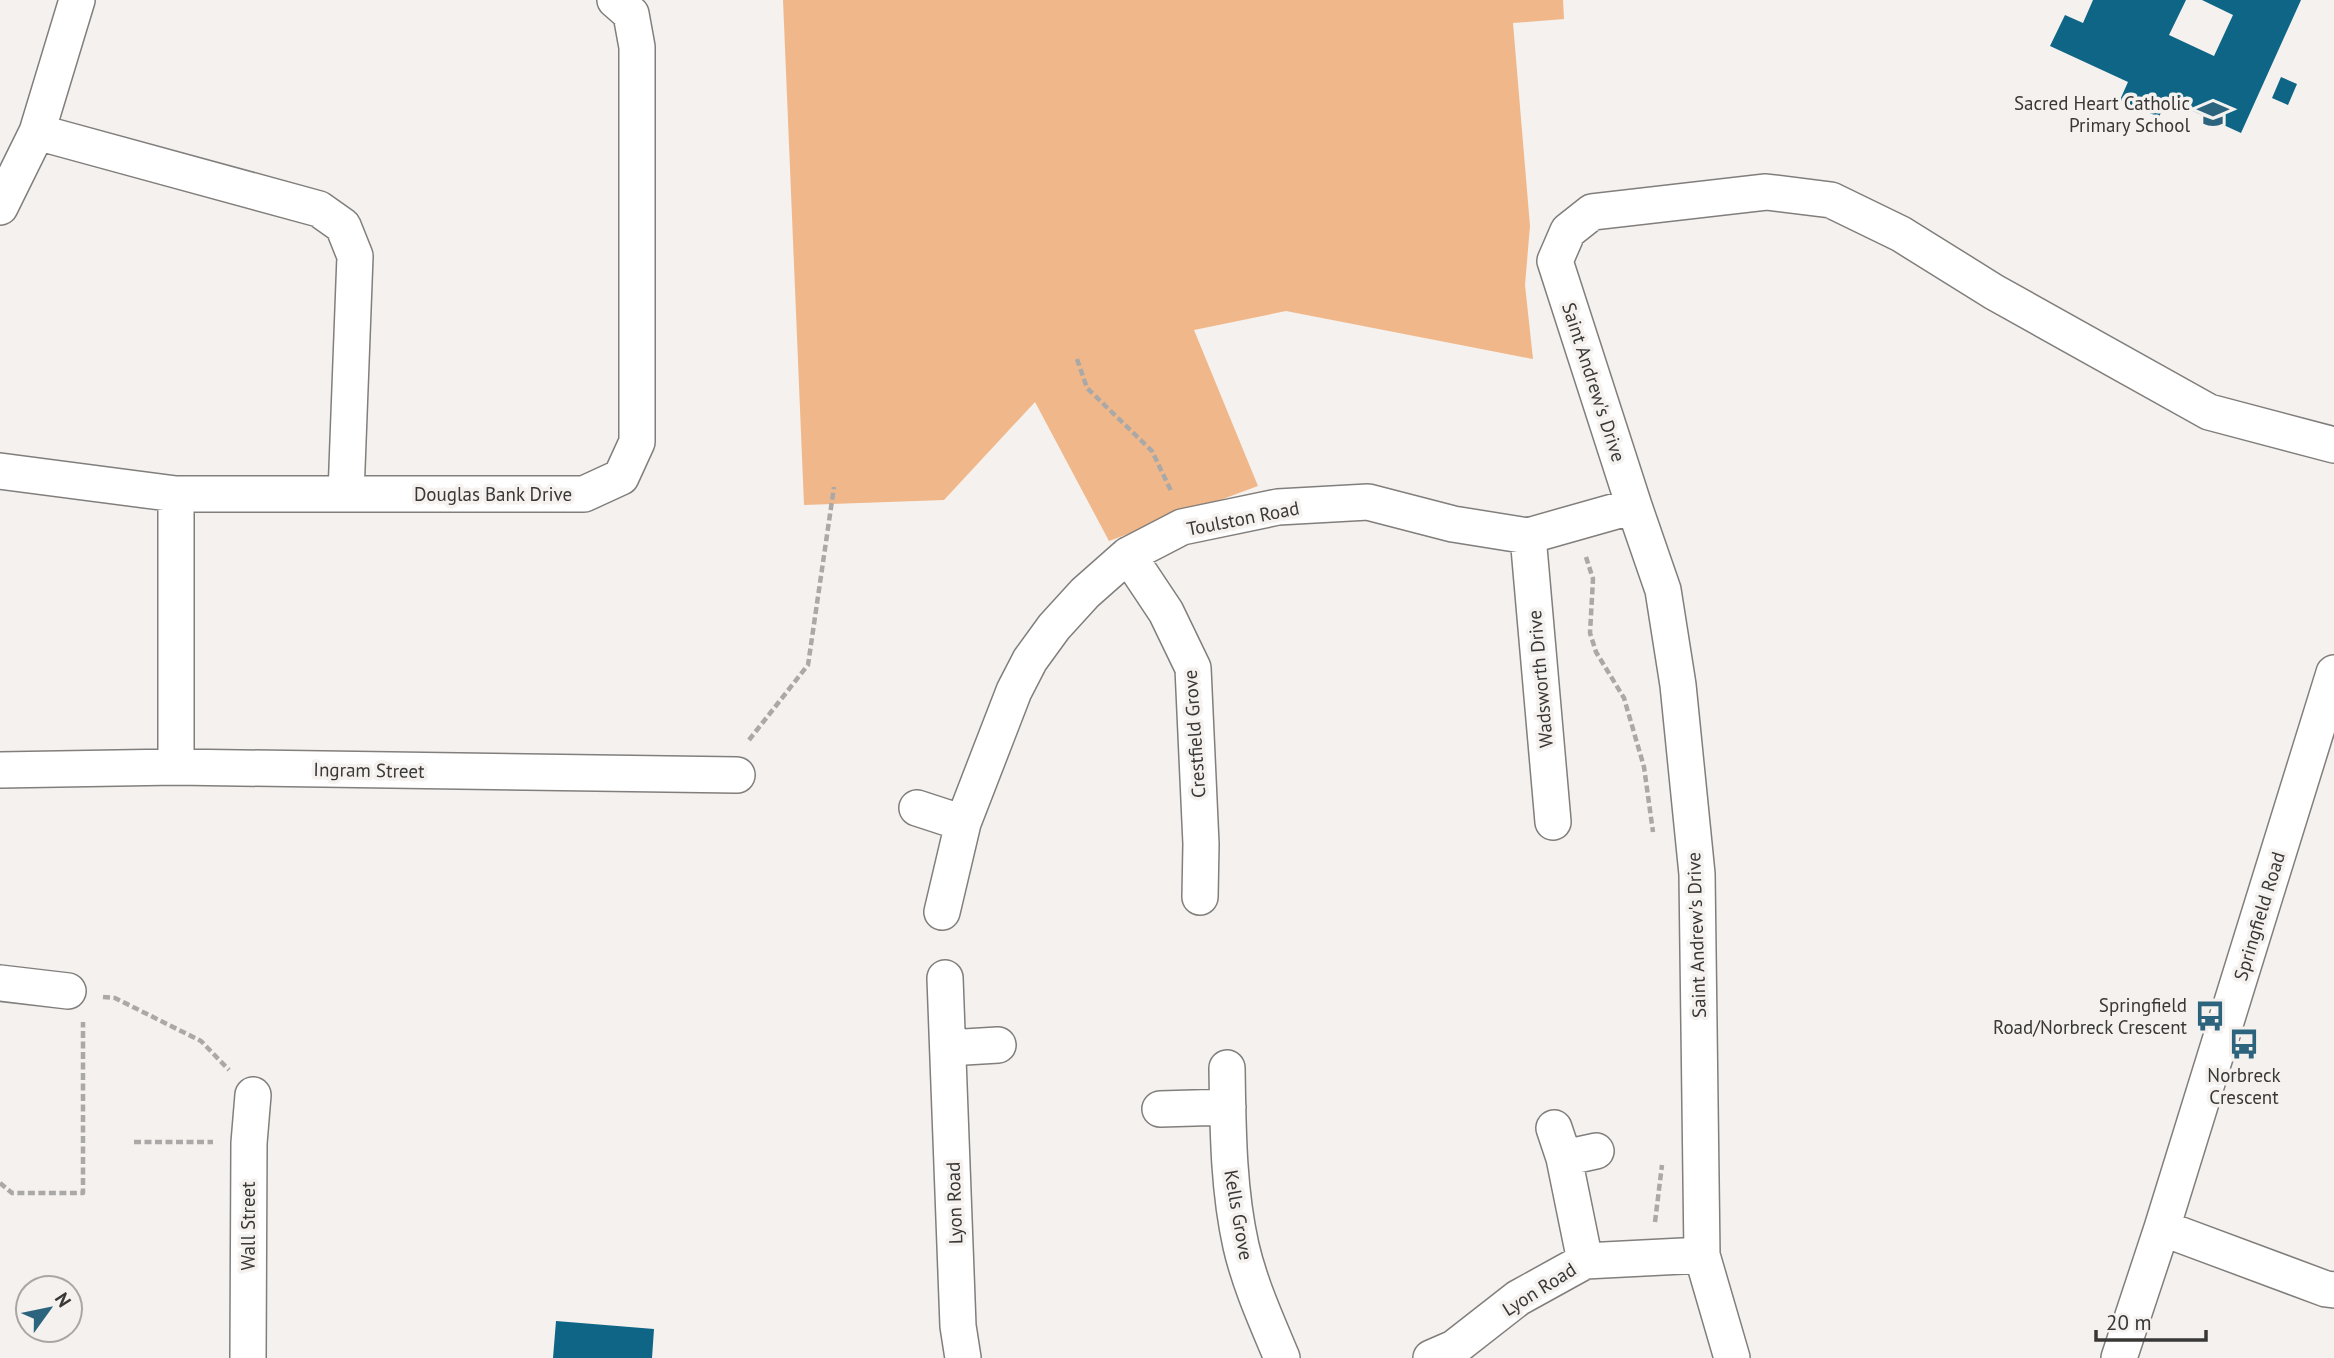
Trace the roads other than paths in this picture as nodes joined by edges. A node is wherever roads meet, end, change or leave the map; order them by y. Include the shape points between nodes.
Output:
1 (77, 0) edge
2 (615, 0) edge
3 (37, 132) junction
4 (0, 207) edge
5 (2334, 445) edge
6 (0, 471) edge
7 (176, 494) junction
8 (346, 494) junction
9 (1634, 506) junction
10 (1528, 536) junction
11 (1128, 555) junction
12 (2334, 673) edge
13 (176, 767) junction
14 (0, 770) edge
15 (737, 775) road end
16 (918, 808) dead end
17 (1553, 822) dead end
18 (963, 823) junction
19 (1200, 897) dead end
20 (942, 912) dead end
21 (945, 978) dead end
22 (0, 983) edge
23 (75, 993) road end
24 (998, 1045) dead end
25 (948, 1048) junction
26 (1227, 1068) dead end
27 (253, 1095) road end
28 (1228, 1107) junction
29 (1160, 1110) dead end
30 (1571, 1146) dead end
31 (2162, 1228) junction
32 (1702, 1255) junction
33 (1585, 1261) junction
34 (2334, 1290) edge
35 (1449, 1355) edge
36 (248, 1358) edge
37 (963, 1358) edge
38 (1282, 1358) edge
39 (1731, 1358) edge
40 (2119, 1358) edge

1 - 3 street
2 - 8 street, Douglas Bank Drive via 631,14 636,47 637,442 621,477 584,494
3 - 4 street
3 - 8 street via 319,209 343,226 355,256
5 - 9 street, Saint Andrew's Drive via 2209,412 1900,234 1831,200 1766,192 1592,212 1568,231 1555,261
6 - 7 street, Douglas Bank Drive
7 - 8 street, Douglas Bank Drive
7 - 13 street
9 - 10 street, Toulston Road
9 - 32 street, Saint Andrew's Drive via 1663,590 1678,685 1697,874
10 - 11 street, Toulston Road via 1453,524 1368,502 1279,507 1182,527
10 - 17 street, Wadsworth Drive
11 - 18 street, Toulston Road via 1054,626 1030,660
11 - 19 street, Crestfield Grove via 1166,612 1193,668 1214,843
12 - 31 street, Springfield Road
13 - 14 street, Ingram Street
13 - 15 street, Ingram Street
16 - 18 street
18 - 20 street, Toulston Road
21 - 25 street, Lyon Road
22 - 23 street
24 - 25 street
25 - 37 street, Lyon Road
26 - 28 street, Kells Grove
27 - 36 street, Wall Street
28 - 29 street
28 - 38 street, Kells Grove via 1229,1172 1241,1247
30 - 33 street
31 - 34 street
31 - 40 street, Springfield Road
32 - 33 street, Lyon Road
32 - 39 street, Saint Andrew's Drive
33 - 35 street, Lyon Road via 1518,1298

